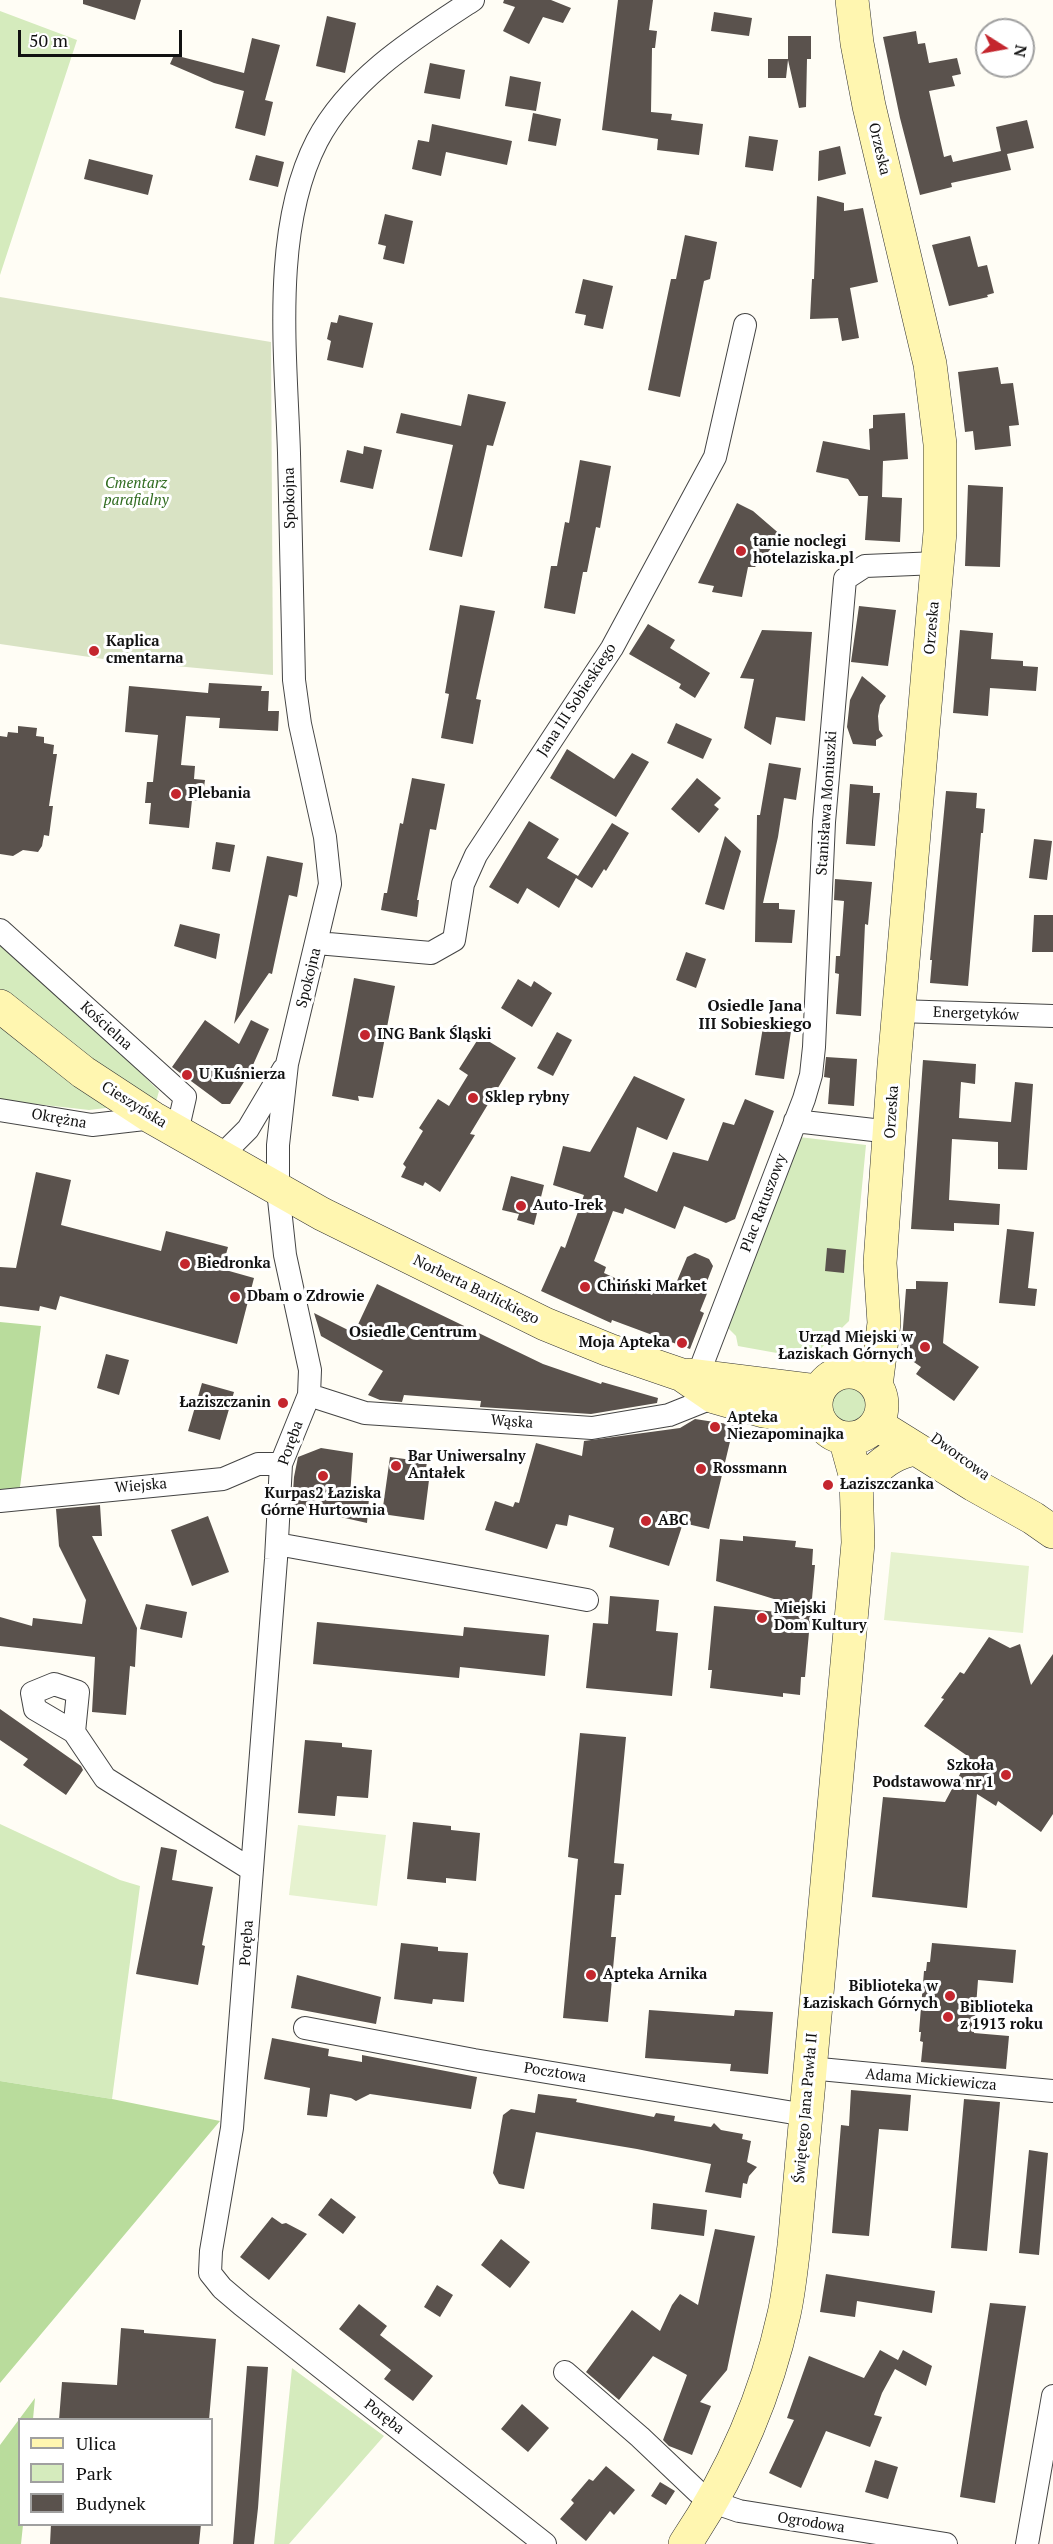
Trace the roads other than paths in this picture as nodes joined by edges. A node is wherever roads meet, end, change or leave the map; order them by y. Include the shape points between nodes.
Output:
1 (473, 0) edge
2 (852, 0) edge
3 (745, 325) dead end
4 (938, 563) junction
5 (0, 930) edge
6 (317, 943) junction
7 (0, 1006) edge
8 (898, 1011) junction
9 (1053, 1016) edge
10 (287, 1064) junction
11 (0, 1110) edge
12 (795, 1121) junction
13 (165, 1125) junction
14 (891, 1132) junction
15 (220, 1157) junction
16 (278, 1190) junction
17 (698, 1383) junction
18 (309, 1395) junction
19 (855, 1408) junction
20 (915, 1449) junction
21 (280, 1464) junction
22 (873, 1472) junction
23 (0, 1501) edge
24 (1043, 1525) edge
25 (858, 1543) junction
26 (277, 1544) junction
27 (588, 1600) dead end
28 (74, 1732) dead end
29 (252, 1870) junction
30 (305, 2028) dead end
31 (809, 2068) junction
32 (1053, 2091) edge
33 (806, 2115) junction
34 (565, 2372) dead end
35 (1053, 2396) edge
36 (713, 2502) junction
37 (545, 2544) edge
38 (686, 2544) edge
39 (946, 2544) edge
40 (1028, 2544) edge

1 - 6 street, Spokojna via 385,60 347,98 317,140 294,202 287,242 294,680 325,837 330,884
2 - 4 street, Orzeska via 869,106 930,364 940,444
3 - 6 street, Jana III Sobieskiego via 715,457 612,648 476,855 463,884 454,940 431,953
4 - 8 street, Orzeska
4 - 12 street, Stanisława Moniuszki via 865,566 845,579 824,822 814,1047 811,1074
5 - 13 street, Kościelna via 185,1097
6 - 10 street, Spokojna
7 - 13 street, Cieszyńska via 83,1072
8 - 9 street, Energetyków
8 - 14 street, Orzeska
10 - 15 street, Spokojna via 248,1130
10 - 16 street, Spokojna via 278,1145
11 - 13 street, Okrężna via 92,1125
12 - 14 street
12 - 17 street, Plac Ratuszowy
13 - 15 street, Cieszyńska
14 - 19 street, Orzeska via 880,1263 884,1323
15 - 16 street, Cieszyńska
16 - 17 street, Norberta Barlickiego via 545,1324
16 - 18 street, Poręba via 285,1255 310,1370
17 - 18 street, Wąska via 669,1415 592,1428 365,1413
17 - 19 street, Norberta Barlickiego
18 - 21 street, Poręba
19 - 20 street, Dworcowa
19 - 22 street, Świętego Jana Pawła II
19 - 24 street, Dworcowa via 944,1444 1002,1487
19 - 25 street, Świętego Jana Pawła II
20 - 22 street, Dworcowa via 885,1460
20 - 24 street, Dworcowa
21 - 23 street, Wiejska via 258,1464 222,1479
21 - 26 street, Poręba
22 - 25 street, Świętego Jana Pawła II
25 - 31 street, Świętego Jana Pawła II
26 - 27 street
26 - 29 street, Poręba
28 - 29 street via 105,1778
29 - 37 street, Poręba via 232,2128 210,2273 242,2305
30 - 33 street, Pocztowa
31 - 32 street, Adama Mickiewicza
31 - 33 street, Świętego Jana Pawła II
33 - 36 street, Świętego Jana Pawła II via 784,2313 764,2388
34 - 36 street, Ogrodowa via 698,2493
35 - 40 street
36 - 38 street, Świętego Jana Pawła II
36 - 39 street, Ogrodowa via 739,2511

